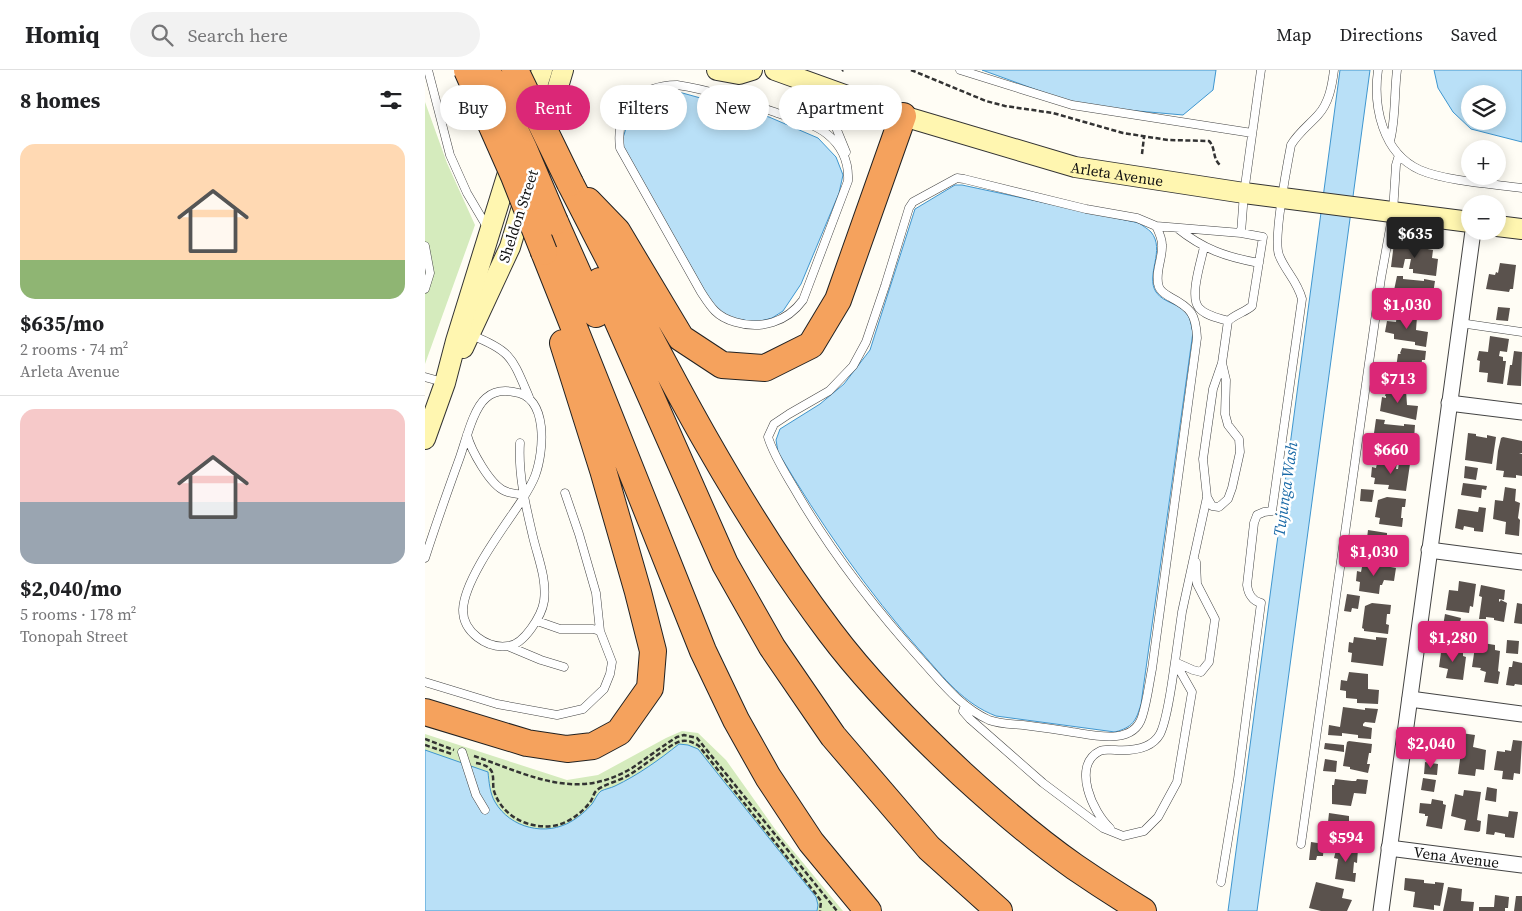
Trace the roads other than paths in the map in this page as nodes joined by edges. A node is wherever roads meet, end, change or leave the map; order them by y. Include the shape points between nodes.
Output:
1 (428, 70) edge
2 (467, 70) edge
3 (487, 70) edge
4 (497, 70) edge
5 (515, 70) edge
6 (542, 70) edge
7 (563, 70) edge
8 (717, 70) edge
9 (752, 70) edge
10 (775, 70) edge
11 (960, 70) edge
12 (1261, 70) edge
13 (1334, 70) edge
14 (1378, 70) edge
15 (1397, 70) edge
16 (816, 85) edge
17 (903, 116) joint
18 (837, 130) edge
19 (1252, 133) junction
20 (1390, 141) junction
21 (1399, 155) junction
22 (847, 164) junction
23 (1522, 188) edge
24 (1244, 193) junction
25 (1283, 198) junction
26 (562, 201) junction
27 (1393, 212) junction
28 (1461, 221) edge
29 (1156, 226) junction
30 (1506, 227) edge
31 (1177, 228) junction
32 (1522, 229) edge
33 (489, 231) junction
34 (1241, 233) junction
35 (1472, 240) edge
36 (425, 246) edge
37 (1204, 247) junction
38 (547, 259) junction
39 (1259, 263) junction
40 (425, 289) edge
41 (1184, 304) junction
42 (1203, 311) junction
43 (1228, 321) junction
44 (1460, 323) junction
45 (1522, 332) edge
46 (470, 334) junction
47 (1222, 363) junction
48 (425, 377) edge
49 (445, 383) junction
50 (529, 397) junction
51 (1449, 403) junction
52 (1522, 412) edge
53 (467, 435) junction
54 (425, 439) edge
55 (520, 443) dead end
56 (565, 493) dead end
57 (525, 495) junction
58 (1207, 497) junction
59 (1429, 550) junction
60 (1195, 552) junction
61 (425, 558) edge
62 (1522, 562) edge
63 (537, 621) junction
64 (600, 631) junction
65 (510, 646) junction
66 (1175, 662) junction
67 (564, 667) dead end
68 (425, 682) edge
69 (1410, 699) junction
70 (965, 705) junction
71 (425, 712) edge
72 (1522, 714) edge
73 (463, 756) road end
74 (485, 810) dead end
75 (1115, 833) junction
76 (1301, 844) dead end
77 (1389, 848) junction
78 (1522, 865) edge
79 (1221, 882) dead end
80 (868, 911) edge
81 (972, 911) edge
82 (999, 911) edge
83 (1143, 911) edge
84 (1381, 911) edge

1 - 33 lane via 450,155
2 - 38 highway, bridge
3 - 26 highway, bridge
4 - 26 highway
5 - 26 highway, bridge
6 - 33 main road, Sheldon Street
7 - 46 main road, Sheldon Street via 510,248
8 - 9 main road via 739,74
10 - 16 main road, Arleta Avenue
11 - 19 lane via 1072,104
12 - 19 lane
13 - 25 lane via 1327,103 1291,145
14 - 20 lane via 1376,102
15 - 20 lane via 1395,123
17 - 24 main road, Arleta Avenue via 1075,167
17 - 26 highway via 838,300 811,345 765,368 722,365 681,338 617,231
18 - 22 lane
19 - 24 lane
20 - 21 lane
21 - 23 lane via 1418,169 1441,176
21 - 27 lane
22 - 22 lane via 848,181 803,300 786,317 775,322 742,324 715,312 701,292 624,157 620,148 620,130 626,111 633,102 650,89 677,85 743,101 819,128 834,140
24 - 25 main road, Arleta Avenue
24 - 34 lane
25 - 27 main road, Arleta Avenue
25 - 79 lane via 1277,242 1279,254 1299,286 1302,299 1272,511 1257,515 1254,523 1247,584 1248,593 1261,603
26 - 81 highway via 711,571 757,657 819,747 917,860
26 - 82 highway via 615,312 725,564 771,647 833,736 929,848
26 - 83 highway via 633,306 730,482 831,634 906,719 1000,809 1073,866
27 - 28 main road, Arleta Avenue
27 - 76 lane
29 - 31 lane
29 - 41 lane via 1162,244 1159,288
29 - 70 lane via 1137,218 957,178 913,202 909,208 866,342 853,366 829,391 774,424 769,437 772,451 839,558 903,640
30 - 32 main road
31 - 34 lane
31 - 37 lane
33 - 49 main road, Sheldon Street
34 - 39 lane via 1263,238
35 - 44 street
36 - 40 lane via 431,273
37 - 39 lane
37 - 42 lane via 1195,300
38 - 71 highway via 551,306 603,470 653,651 650,688 619,732 593,746 567,750 527,743
38 - 80 highway via 703,651 736,720 768,777 811,842
39 - 43 lane via 1252,306
41 - 42 lane
41 - 70 lane via 1195,318 1197,338 1142,719 1125,735 1095,735 991,720
42 - 43 lane
43 - 47 lane
44 - 45 lane
44 - 51 street
46 - 49 main road, Sheldon Street
46 - 50 lane via 507,353
47 - 58 lane via 1213,389 1203,459
47 - 58 lane via 1226,380 1225,414 1228,425 1239,439 1240,452 1228,499 1219,508 1212,506
48 - 49 lane
49 - 54 main road, Sheldon Street
50 - 53 lane via 511,391 493,393 478,408
50 - 57 lane via 539,418 542,443 535,476
51 - 52 street
51 - 59 street
53 - 57 lane via 481,465 500,488
53 - 61 lane
55 - 57 lane via 519,459
56 - 64 lane via 596,593
57 - 63 lane via 544,576 544,601
57 - 65 lane via 475,576 466,594 463,611 470,630 481,640 494,646
58 - 60 lane
59 - 62 street
59 - 69 street
60 - 66 lane
60 - 66 lane via 1197,584 1215,619 1209,662 1201,672
63 - 64 lane via 561,629
63 - 65 lane
64 - 68 lane via 612,662 610,674 604,689 594,700 583,709 570,713 557,715 497,704
65 - 67 lane
66 - 75 lane via 1192,692 1177,782 1158,817 1144,831 1123,836
66 - 75 lane via 1168,706 1159,734 1140,749 1101,750 1087,766 1089,796 1104,823
69 - 72 street
69 - 77 street
70 - 75 lane via 963,712 1043,783 1103,828
73 - 74 lane via 476,795
77 - 78 street, Vena Avenue
77 - 84 street

